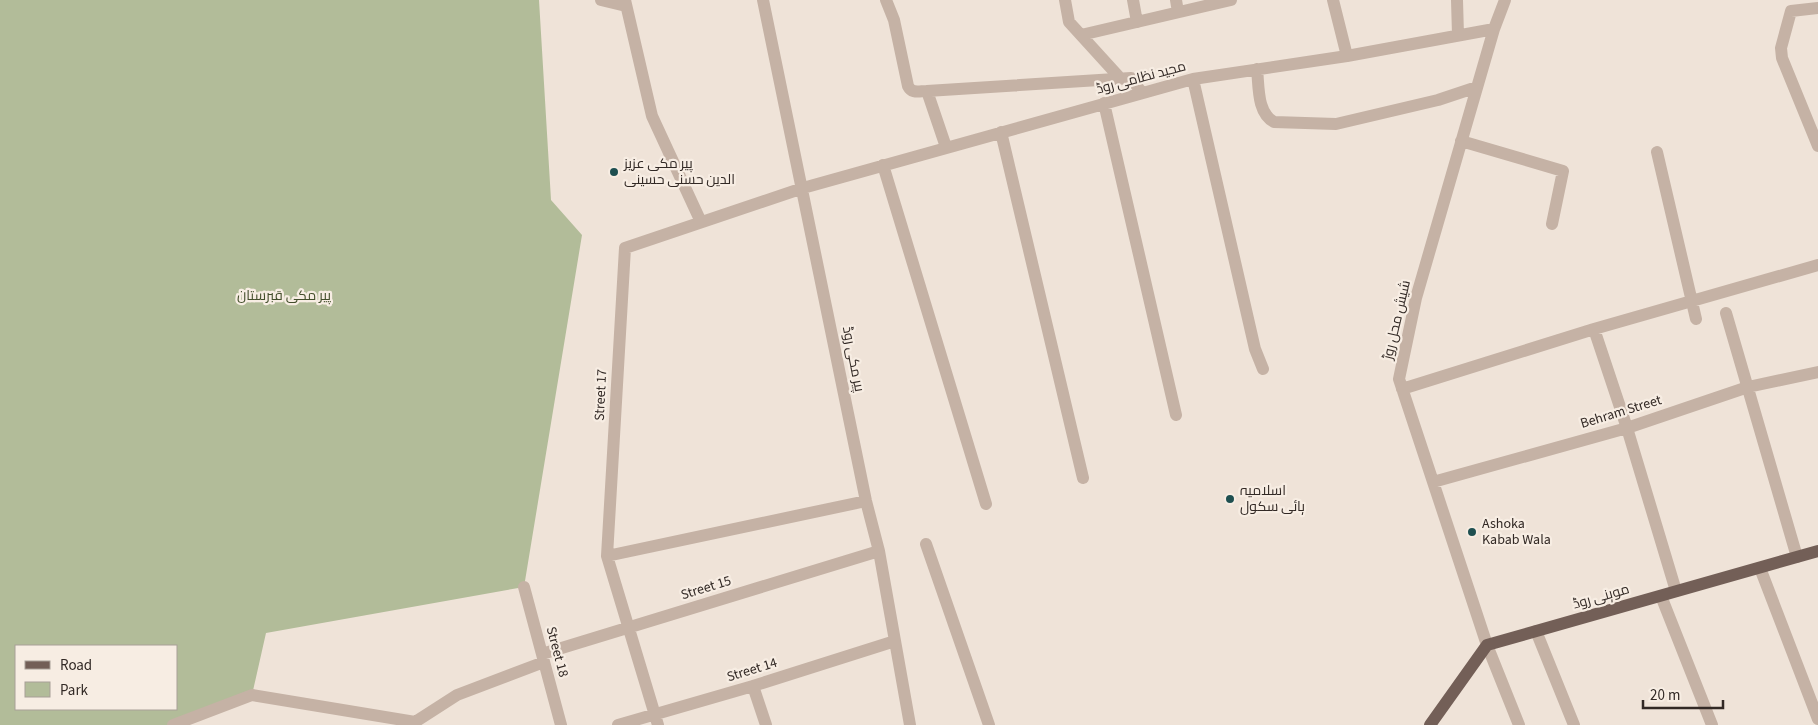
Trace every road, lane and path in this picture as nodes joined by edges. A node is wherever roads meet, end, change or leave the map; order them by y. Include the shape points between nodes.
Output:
1 (601, 0) edge
2 (763, 0) edge
3 (886, 0) edge
4 (1064, 0) edge
5 (1133, 0) edge
6 (1231, 0) edge
7 (1333, 0) edge
8 (1457, 0) edge
9 (1505, 0) edge
10 (626, 3) edge
11 (1177, 6) edge
12 (1818, 8) edge
13 (1138, 22) junction
14 (1494, 29) junction
15 (1081, 35) junction
16 (1458, 35) junction
17 (1347, 56) junction
18 (1257, 70) junction
19 (1120, 78) junction
20 (1193, 79) junction
21 (1477, 87) junction
22 (927, 91) junction
23 (1142, 93) junction
24 (1104, 104) junction
25 (1001, 132) junction
26 (1461, 141) junction
27 (1818, 146) edge
28 (946, 147) junction
29 (1657, 152) dead end
30 (883, 165) junction
31 (803, 188) junction
32 (702, 222) junction
33 (1552, 224) dead end
34 (1818, 265) edge
35 (1692, 302) junction
36 (1726, 313) dead end
37 (1696, 318) dead end
38 (1594, 329) junction
39 (1263, 368) dead end
40 (1818, 372) edge
41 (1748, 387) junction
42 (1402, 389) junction
43 (1176, 416) dead end
44 (1627, 428) junction
45 (1083, 478) dead end
46 (1433, 482) junction
47 (866, 501) junction
48 (986, 504) dead end
49 (926, 544) dead end
50 (879, 551) junction
51 (1818, 551) edge
52 (607, 556) junction
53 (1798, 557) junction
54 (1760, 568) junction
55 (524, 587) dead end
56 (1676, 591) junction
57 (1661, 596) junction
58 (629, 627) junction
59 (1536, 631) junction
60 (895, 641) junction
61 (1487, 645) junction
62 (543, 658) junction
63 (753, 686) junction
64 (1818, 718) edge
65 (656, 720) edge
66 (1432, 724) edge
67 (173, 725) edge
68 (561, 725) edge
69 (618, 725) edge
70 (766, 725) edge
71 (910, 725) edge
72 (990, 725) edge
73 (1519, 725) edge
74 (1574, 725) edge
75 (1712, 725) edge

1 - 10 street
2 - 31 street, پیر مکی روڈ
3 - 22 street via 894,20 908,86 913,92
4 - 15 street via 1070,22
5 - 13 street
6 - 11 street
7 - 17 street
8 - 16 street
9 - 14 street, شیش محل روڑ
10 - 32 street via 652,116
11 - 13 street
12 - 27 street via 1791,11 1781,48 1782,58
13 - 15 street
14 - 16 street, مجید نظامی روڈ
14 - 21 street, شیش محل روڑ
15 - 19 street
16 - 17 street, مجید نظامی روڈ
17 - 18 street, مجید نظامی روڈ
18 - 20 street, مجید نظامی روڈ
18 - 21 street via 1262,110 1274,122 1336,124 1438,100
19 - 22 street
19 - 23 street via 1131,78
20 - 23 street, مجید نظامی روڈ
20 - 39 street via 1254,349
21 - 26 street, شیش محل روڑ
22 - 28 street
23 - 24 street, مجید نظامی روڈ
24 - 25 street, مجید نظامی روڈ
24 - 43 street
25 - 28 street, مجید نظامی روڈ
25 - 45 street
26 - 33 street via 1563,171
26 - 42 street, شیش محل روڑ via 1416,298 1399,379
28 - 30 street, مجید نظامی روڈ
29 - 35 street
30 - 31 street, مجید نظامی روڈ
30 - 48 street
31 - 32 street, Street 17
31 - 47 street, پیر مکی روڈ
32 - 52 street, Street 17 via 625,248
34 - 35 street
35 - 37 street
35 - 38 street
36 - 41 street
38 - 42 street
38 - 44 street
40 - 41 street, Behram Street
41 - 44 street, Behram Street
41 - 53 street
42 - 46 street, شیش محل روڑ
44 - 46 street, Behram Street
44 - 56 street
46 - 61 street, شیش محل روڑ
47 - 50 street, پیر مکی روڈ
47 - 52 street
49 - 72 street
50 - 58 street, Street 15
50 - 60 street, پیر مکی روڈ
51 - 53 main road, موہنی روڈ
52 - 58 street, Street 17
53 - 54 main road, موہنی روڈ
54 - 56 main road, موہنی روڈ
54 - 64 street
55 - 62 street, Street 18
56 - 57 main road, موہنی روڈ
57 - 59 main road, موہنی روڈ
57 - 75 street
58 - 62 street, Street 15
58 - 65 street, Street 17
59 - 61 main road, موہنی روڈ
59 - 74 street
60 - 63 street, Street 14
60 - 71 street, پیر مکی روڈ
61 - 66 main road
61 - 73 street, شیش محل روڑ
62 - 67 street, Street 15 via 457,695 415,722 252,695
62 - 68 street, Street 18
63 - 65 street, Street 14
63 - 70 street
65 - 69 street, Street 14

